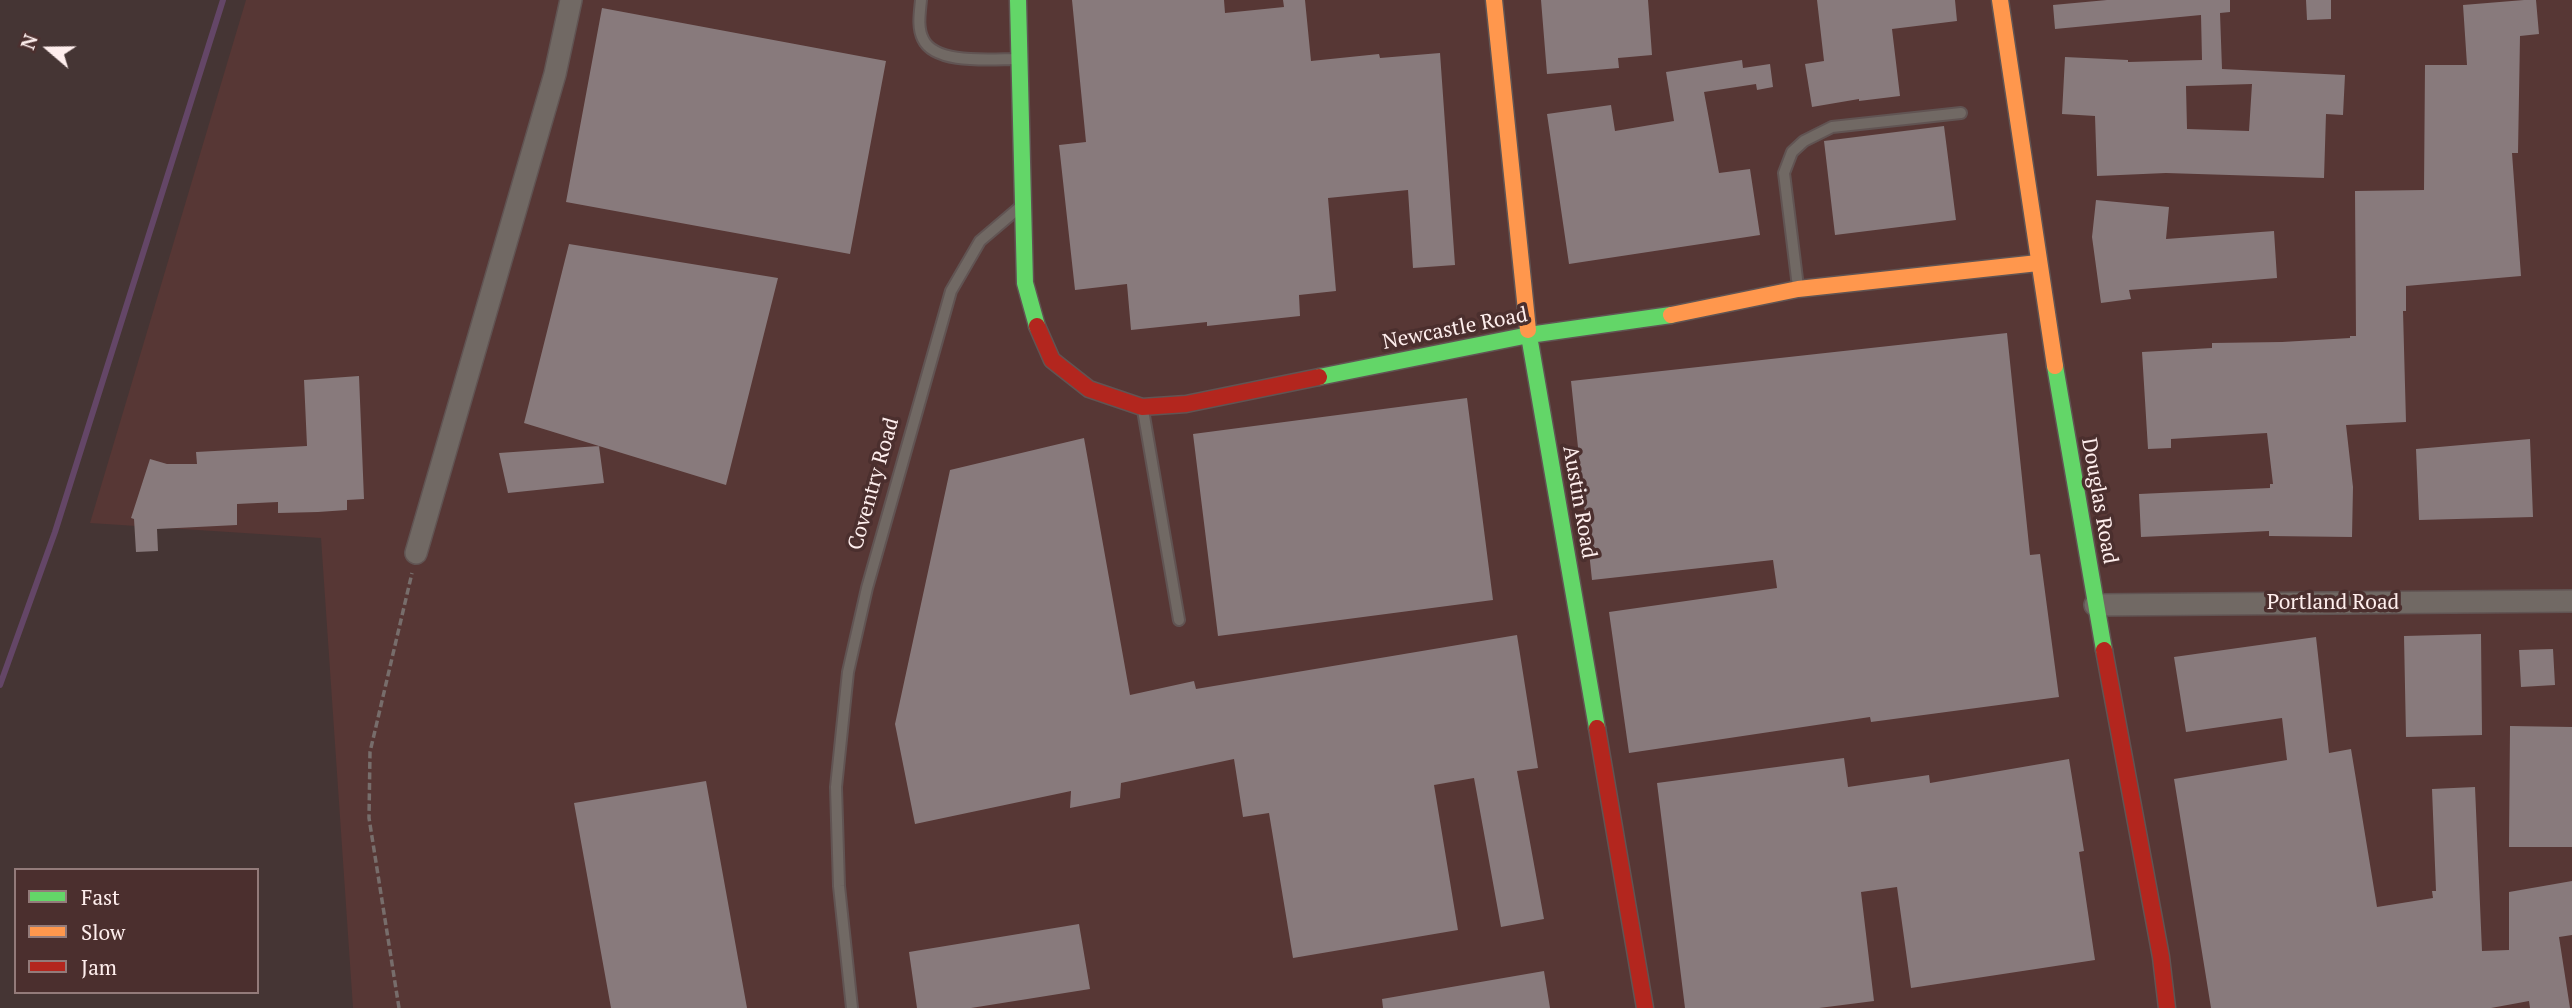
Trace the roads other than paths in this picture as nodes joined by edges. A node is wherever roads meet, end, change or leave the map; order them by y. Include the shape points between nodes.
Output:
1 (570, 0) edge
2 (921, 0) edge
3 (1017, 0) edge
4 (1494, 0) edge
5 (2000, 0) edge
6 (1020, 60) junction
7 (1961, 113) dead end
8 (1022, 205) junction
9 (2038, 263) junction
10 (1798, 289) junction
11 (1529, 335) junction
12 (1142, 407) junction
13 (416, 553) road end
14 (2572, 601) edge
15 (2095, 605) junction
16 (1179, 620) dead end
17 (852, 1008) edge
18 (1645, 1008) edge
19 (2167, 1008) edge

1 - 13 street via 555,74
2 - 6 lane via 919,27 930,50 947,57
3 - 6 street
4 - 11 street, Austin Road
5 - 9 street, Douglas Road
6 - 8 street
7 - 10 lane via 1832,127 1792,152 1784,173
8 - 12 street, Newcastle Road via 1024,283 1052,360 1089,389
8 - 17 lane, Coventry Road via 980,241 951,291 867,588 848,672 836,788 839,886
9 - 10 street, Newcastle Road
9 - 15 street, Douglas Road
10 - 11 street, Newcastle Road via 1654,319
11 - 12 street, Newcastle Road via 1186,404
11 - 18 street, Austin Road
12 - 16 lane
14 - 15 street, Portland Road
15 - 19 street, Douglas Road

